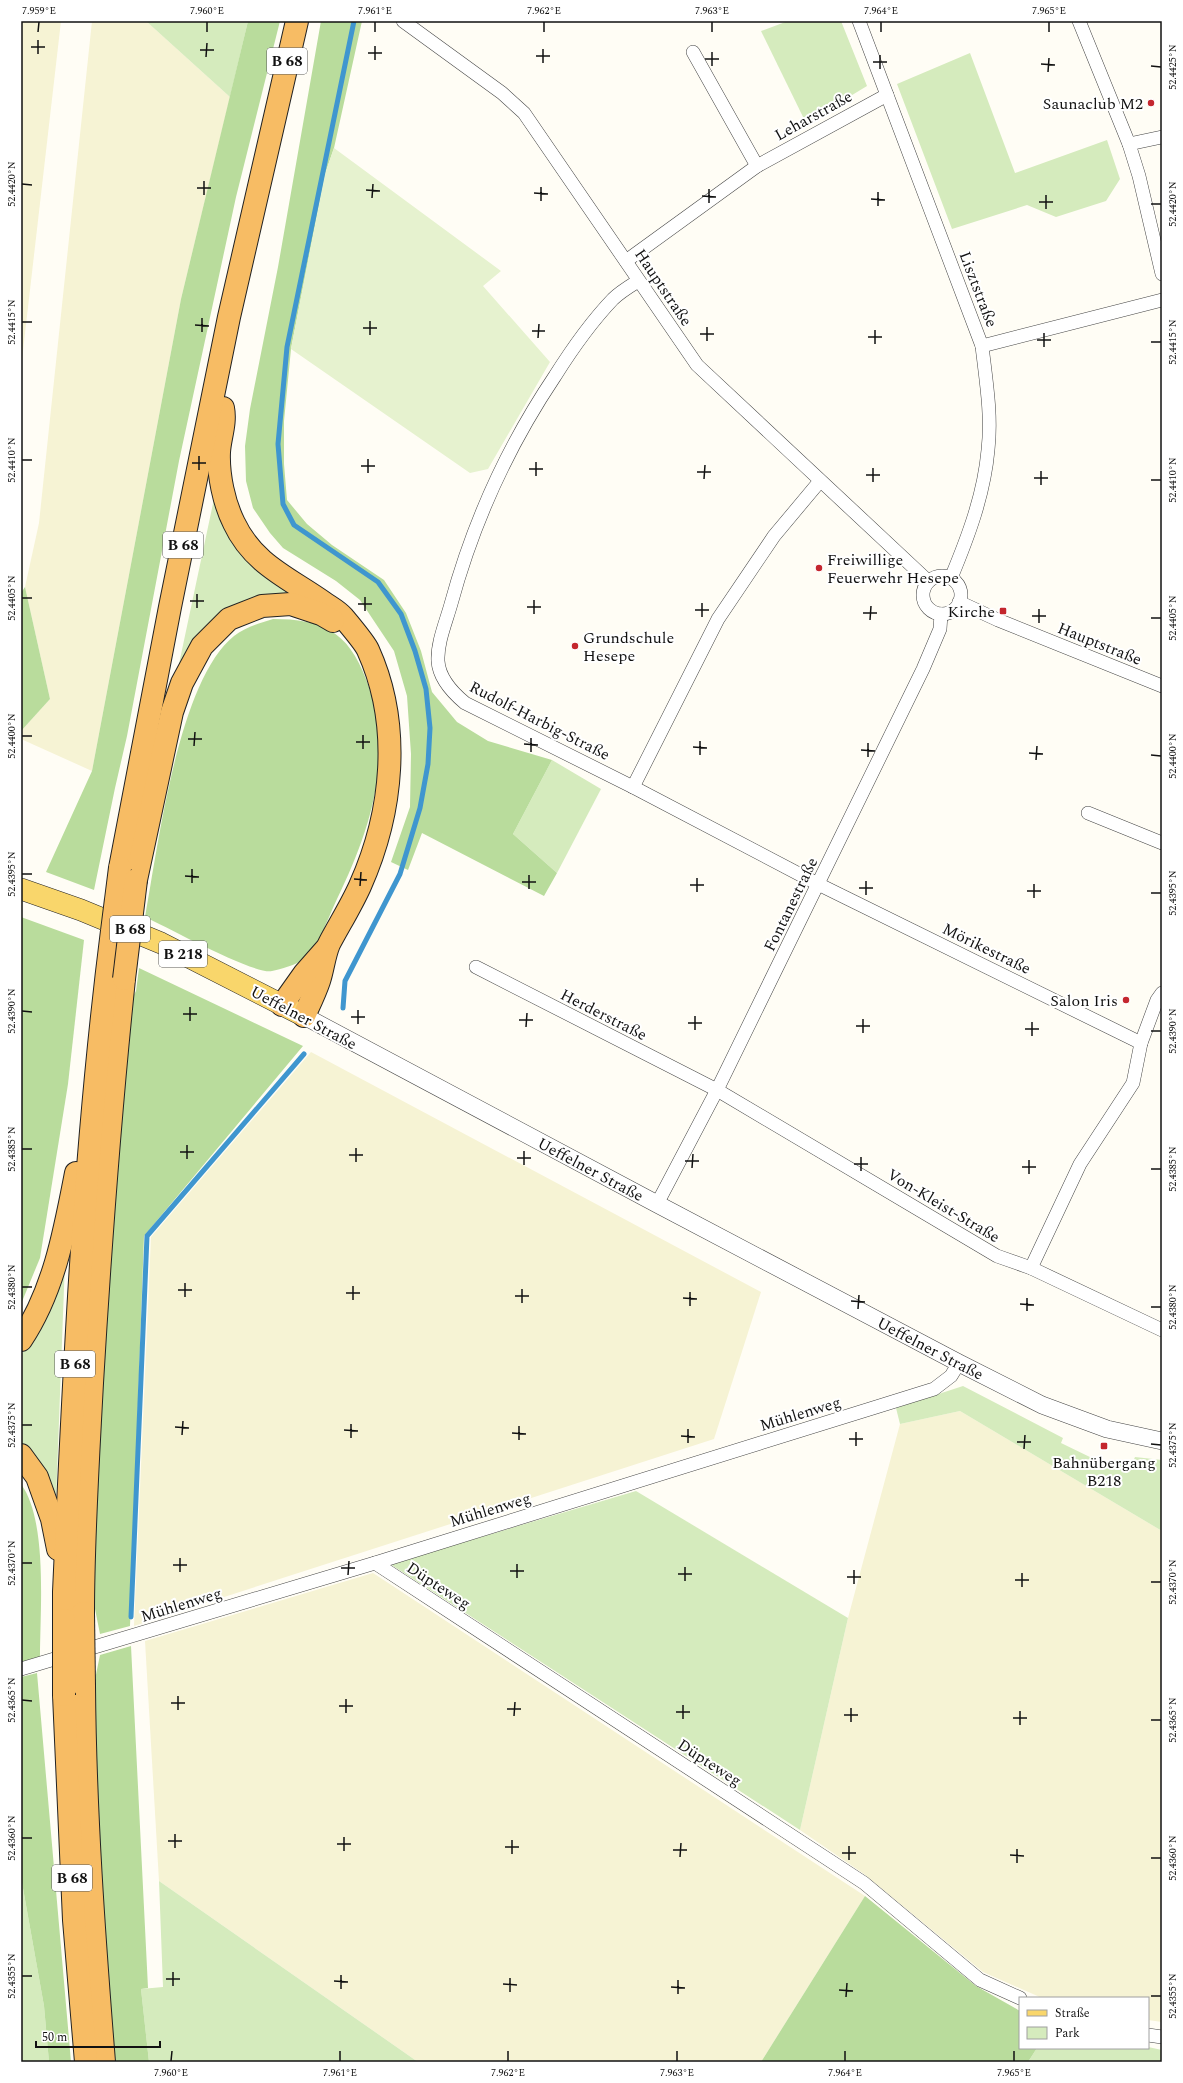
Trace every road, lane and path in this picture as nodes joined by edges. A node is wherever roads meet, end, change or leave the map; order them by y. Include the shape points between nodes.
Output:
1 (297, 21) edge
2 (403, 21) edge
3 (859, 21) edge
4 (1079, 21) edge
5 (694, 52) dead end
6 (887, 95) junction
7 (1162, 137) edge
8 (1129, 144) junction
9 (757, 166) junction
10 (626, 261) junction
11 (1162, 274) edge
12 (638, 281) junction
13 (1162, 300) edge
14 (982, 346) junction
15 (217, 383) junction
16 (820, 481) junction
17 (951, 578) junction
18 (928, 581) junction
19 (959, 602) junction
20 (941, 614) junction
21 (356, 635) junction
22 (1162, 686) edge
23 (633, 787) junction
24 (1088, 813) dead end
25 (1162, 843) edge
26 (128, 874) junction
27 (818, 884) junction
28 (21, 889) edge
29 (328, 946) junction
30 (476, 967) dead end
31 (116, 975) junction
32 (1162, 993) edge
33 (282, 1005) junction
34 (304, 1016) junction
35 (1141, 1043) junction
36 (717, 1090) junction
37 (90, 1136) junction
38 (656, 1204) junction
39 (1031, 1268) junction
40 (1162, 1330) edge
41 (21, 1340) edge
42 (959, 1363) junction
43 (1162, 1441) edge
44 (21, 1454) edge
45 (375, 1563) junction
46 (64, 1592) junction
47 (74, 1617) junction
48 (21, 1669) edge
49 (1019, 1998) edge
50 (1149, 2035) edge
51 (1162, 2038) edge
52 (86, 2062) edge
53 (104, 2062) edge

1 - 15 highway, B 68 via 231,310
2 - 10 street, Hauptstraße via 502,92 524,113
3 - 6 street, Lisztstraße
4 - 8 street
5 - 9 street
6 - 9 street, Leharstraße
6 - 14 street, Lisztstraße
7 - 8 street
8 - 11 street
9 - 10 street, Leharstraße
10 - 12 street, Hauptstraße
12 - 16 street, Hauptstraße via 697,365
12 - 23 street, Rudolf-Harbig-Straße via 614,298 586,330 536,404 513,444 475,528 456,585 438,661 452,692 465,704
13 - 14 street
14 - 17 street, Lisztstraße via 989,400 988,450 980,497
15 - 21 highway, B 68 via 225,416 219,453 224,495 234,524 256,556 283,578 312,594 342,616
15 - 26 highway, B 68 via 151,707
16 - 18 street, Hauptstraße
16 - 23 street via 774,536 718,619
17 - 18 street via 940,576
17 - 19 street via 960,589
18 - 20 street via 923,591 924,604 934,613
19 - 20 street via 952,611
19 - 22 street, Hauptstraße
20 - 27 street, Fontanestraße via 940,628 923,669
21 - 26 highway via 321,614 291,604 262,606 229,619 202,646 182,683 172,712
21 - 29 highway via 368,648 383,692 390,731 389,776 374,848 360,886
23 - 27 street, Rudolf-Harbig-Straße
24 - 25 street
26 - 31 highway, B 68, bridge
27 - 35 street, Mörikestraße
27 - 36 street, Fontanestraße
28 - 33 main road, Ueffelner Straße / B 218 via 161,943
29 - 33 highway
29 - 34 highway via 319,982
30 - 36 street, Herderstraße
31 - 37 highway, B 68
31 - 47 highway, B 68 via 83,1542
32 - 35 street
33 - 34 main road, Ueffelner Straße / B 218
34 - 38 street, Ueffelner Straße
35 - 39 street via 1133,1082 1080,1164
36 - 38 street, Fontanestraße
36 - 39 street, Von-Kleist-Straße via 996,1256
37 - 41 highway, B 68 via 77,1170 49,1286 32,1324
37 - 46 highway, B 68 via 75,1356
38 - 42 street, Ueffelner Straße
39 - 40 street, Von-Kleist-Straße
42 - 43 street, Ueffelner Straße via 1042,1405 1070,1416 1107,1429
42 - 45 street, Mühlenweg via 951,1376 934,1389
44 - 46 highway, B 68 via 37,1477 52,1519
45 - 48 street, Mühlenweg
45 - 49 street, Düpteweg via 864,1883 980,1980
46 - 47 highway, B 68
47 - 52 highway, B 68, bridge via 64,1694 74,1920
47 - 53 highway, B 68, bridge via 84,1686 92,1919
50 - 51 street

